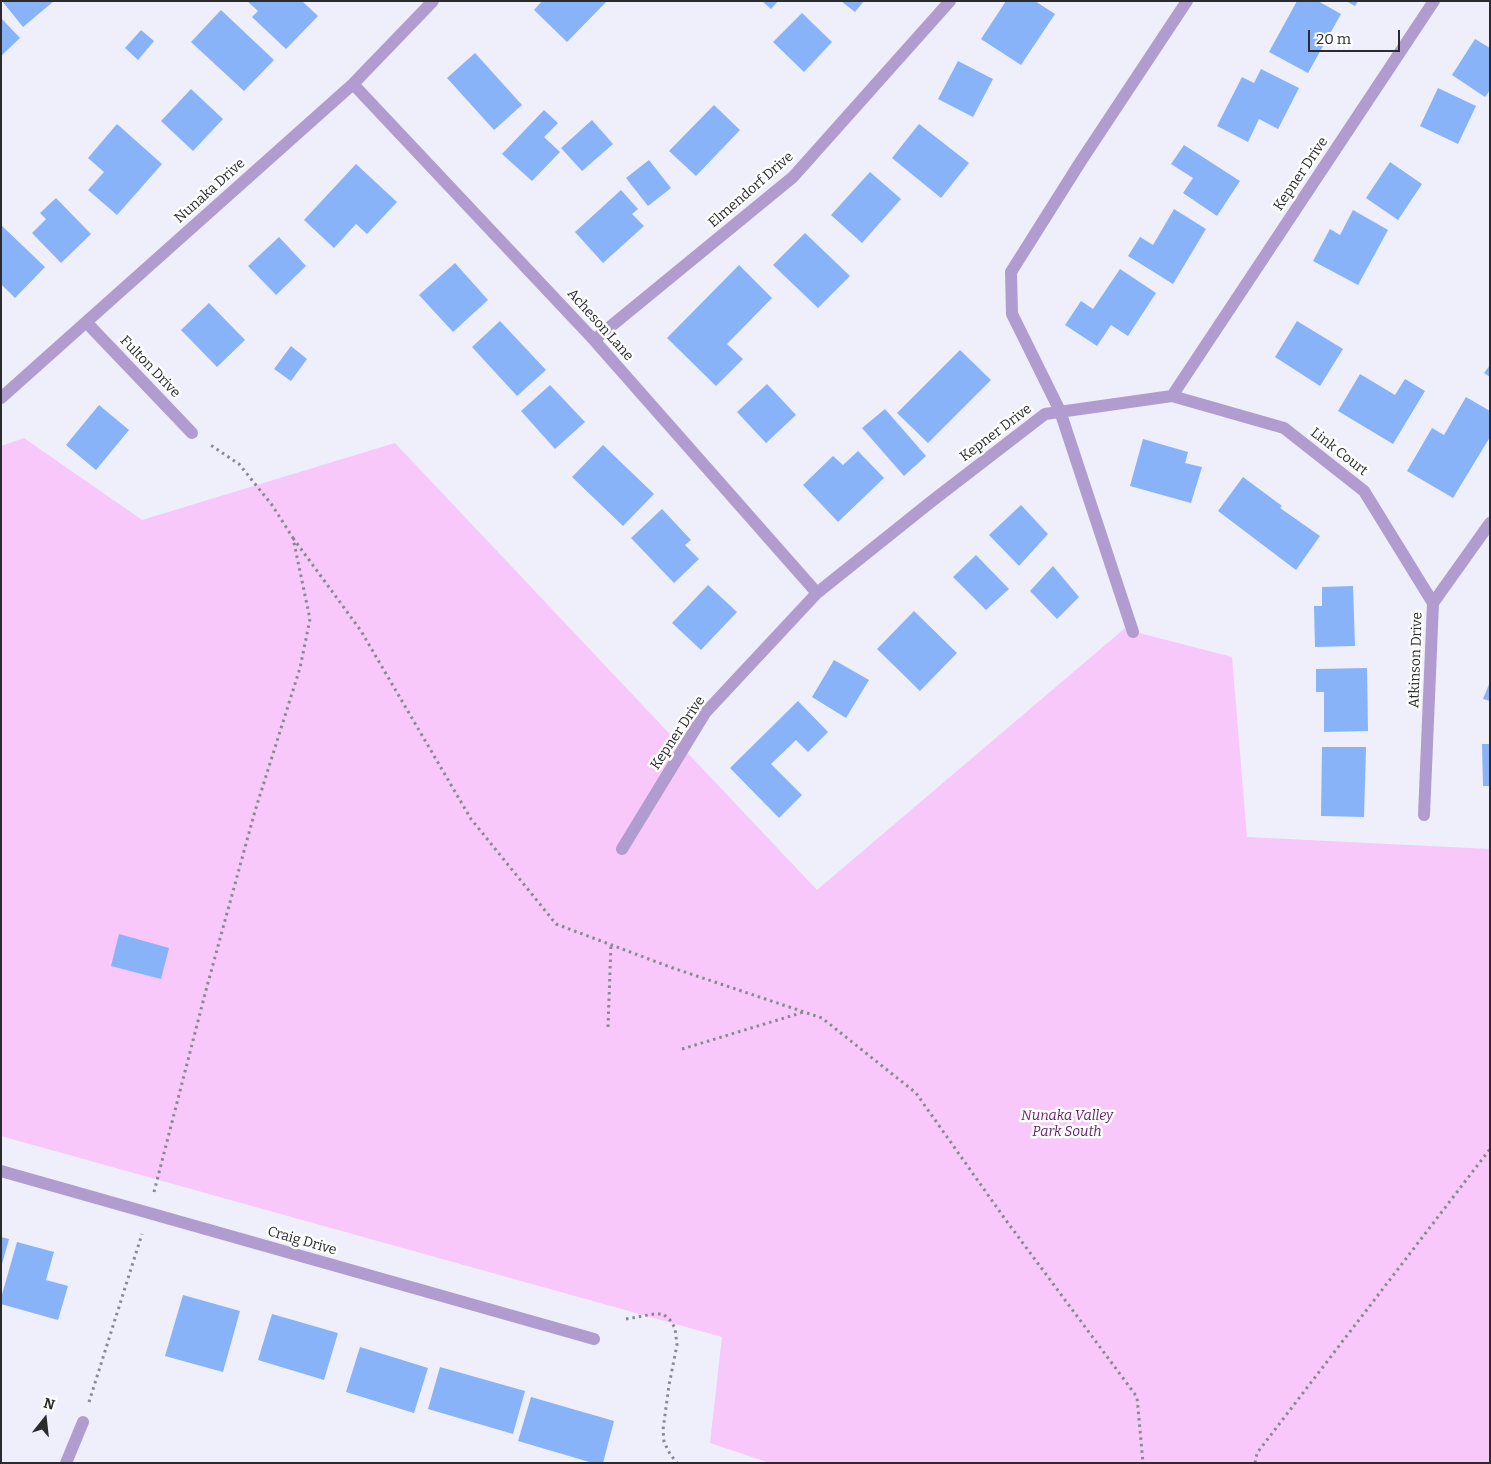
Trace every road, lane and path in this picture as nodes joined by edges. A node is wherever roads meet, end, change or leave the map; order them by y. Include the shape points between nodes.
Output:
1 (433, 1) edge
2 (950, 1) edge
3 (1188, 1) edge
4 (1434, 1) edge
5 (353, 84) junction
6 (86, 322) junction
7 (594, 340) junction
8 (1172, 396) junction
9 (1, 398) edge
10 (1060, 411) junction
11 (192, 433) joint
12 (1490, 524) edge
13 (293, 538) junction
14 (817, 593) junction
15 (1433, 603) junction
16 (1133, 632) dead end
17 (1424, 815) dead end
18 (622, 849) dead end
19 (610, 944) junction
20 (805, 1012) junction
21 (608, 1027) dead end
22 (682, 1050) dead end
23 (1490, 1149) edge
24 (1, 1171) edge
25 (148, 1212) junction
26 (626, 1319) dead end
27 (594, 1339) dead end
28 (83, 1422) joint
29 (66, 1463) edge
30 (677, 1463) edge
31 (1143, 1463) edge
32 (1255, 1463) edge

1 - 5 street, Nunaka Drive
2 - 7 street, Elmendorf Drive via 793,177
3 - 10 street via 1011,272 1012,314
4 - 8 street, Kepner Drive
5 - 6 street, Nunaka Drive
5 - 7 street, Acheson Lane
6 - 9 street, Nunaka Drive
6 - 11 street, Fulton Drive
7 - 14 street, Acheson Lane
8 - 10 street, Kepner Drive
8 - 15 street, Link Court via 1284,428 1364,490
10 - 14 street, Kepner Drive via 1045,414
10 - 16 street
11 - 13 path via 239,464
12 - 15 street, Atkinson Drive
13 - 19 path via 361,631 471,819 556,924
13 - 25 path via 310,619 300,668 250,830
14 - 18 street, Kepner Drive via 706,713
15 - 17 street, Atkinson Drive
19 - 20 path
19 - 21 path
20 - 22 path
20 - 31 path via 822,1018 916,1093 1137,1397
23 - 32 path via 1258,1453
24 - 25 street, Craig Drive
25 - 27 street, Craig Drive
25 - 28 path
26 - 30 path via 663,1314 675,1328 677,1345 662,1430 664,1442
28 - 29 street

